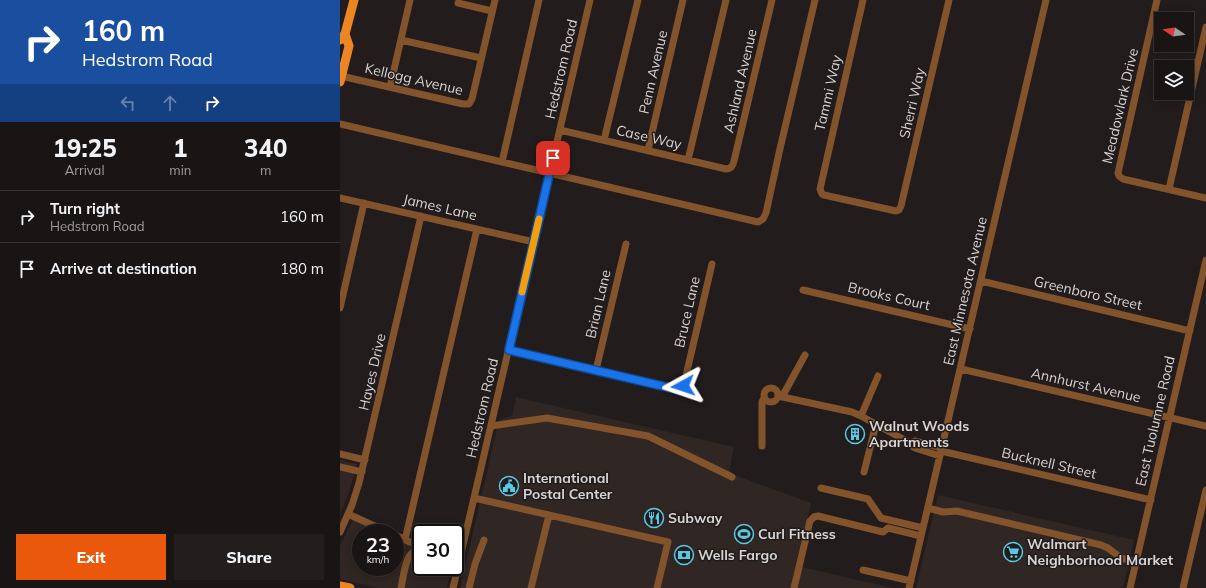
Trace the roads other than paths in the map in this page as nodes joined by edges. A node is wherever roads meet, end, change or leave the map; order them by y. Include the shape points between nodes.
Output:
1 (354, 0) edge
2 (410, 0) edge
3 (495, 0) edge
4 (539, 0) edge
5 (590, 0) edge
6 (638, 0) edge
7 (683, 0) edge
8 (726, 0) edge
9 (772, 0) edge
10 (815, 0) edge
11 (863, 0) edge
12 (949, 0) edge
13 (1046, 0) edge
14 (1157, 0) edge
15 (458, 3) dead end
16 (492, 11) junction
17 (1206, 27) edge
18 (343, 37) edge
19 (401, 40) junction
20 (481, 58) junction
21 (341, 79) edge
22 (390, 87) junction
23 (340, 124) edge
24 (560, 130) junction
25 (604, 140) junction
26 (648, 150) junction
27 (688, 160) junction
28 (502, 162) junction
29 (731, 167) joint
30 (550, 173) junction
31 (1169, 189) junction
32 (340, 198) edge
33 (1206, 198) edge
34 (364, 203) junction
35 (898, 210) joint
36 (421, 216) junction
37 (477, 229) junction
38 (534, 242) junction
39 (626, 244) dead end
40 (1206, 260) edge
41 (712, 264) dead end
42 (981, 281) junction
43 (803, 290) dead end
44 (340, 308) edge
45 (970, 329) junction
46 (1190, 330) junction
47 (509, 350) junction
48 (805, 355) dead end
49 (961, 369) junction
50 (596, 370) junction
51 (878, 376) dead end
52 (780, 397) junction
53 (764, 398) junction
54 (861, 416) junction
55 (1170, 418) junction
56 (876, 424) junction
57 (491, 426) junction
58 (1206, 426) edge
59 (762, 446) dead end
60 (941, 452) junction
61 (340, 454) edge
62 (365, 460) junction
63 (340, 467) edge
64 (362, 472) junction
65 (864, 472) dead end
66 (732, 477) dead end
67 (821, 488) dead end
68 (1206, 490) edge
69 (474, 498) junction
70 (1151, 500) junction
71 (928, 508) junction
72 (348, 514) junction
73 (549, 515) junction
74 (370, 524) edge
75 (923, 528) junction
76 (340, 532) edge
77 (464, 535) edge
78 (921, 536) junction
79 (405, 540) joint
80 (484, 540) dead end
81 (412, 542) edge
82 (412, 553) edge
83 (1136, 562) junction
84 (863, 570) dead end
85 (455, 576) edge
86 (910, 584) edge
87 (340, 586) edge
88 (350, 588) edge
89 (401, 588) edge
90 (453, 588) edge
91 (469, 588) edge
92 (531, 588) edge
93 (657, 588) edge
94 (794, 588) edge
95 (1130, 588) edge
96 (1183, 588) edge

1 - 18 main road
2 - 19 street
3 - 16 street, Kellogg Avenue
4 - 28 street
5 - 24 street, Hedstrom Road
6 - 25 street
7 - 26 street, Penn Avenue
8 - 27 street
9 - 29 street, Ashland Avenue
10 - 30 street via 763,219 758,222
11 - 35 street, Tammi Way via 820,192 832,197
12 - 35 street, Sherri Way
13 - 42 street, East Minnesota Avenue
14 - 31 street, Meadowlark Drive via 1118,170 1119,176 1123,178
15 - 16 street
16 - 20 street, Kellogg Avenue
17 - 31 street
18 - 21 main road via 349,46
19 - 20 street
19 - 22 street
20 - 22 street, Kellogg Avenue via 472,99 467,105
21 - 22 street, Kellogg Avenue
23 - 28 street
24 - 25 street, Case Way
24 - 30 street, Hedstrom Road
25 - 26 street, Case Way
26 - 27 street, Case Way
27 - 29 street, Case Way via 726,169
28 - 30 street
30 - 38 street, Hedstrom Road
31 - 33 street, Meadowlark Drive
32 - 34 street, James Lane
34 - 36 street, James Lane
34 - 44 street
36 - 37 street, James Lane
36 - 62 street, Hayes Drive
37 - 38 street, James Lane
37 - 79 street
38 - 47 street, Hedstrom Road
39 - 50 street, Brian Lane
40 - 46 street, East Tuolumne Road
41 - 50 street, Bruce Lane via 684,384 680,389
42 - 45 street, East Minnesota Avenue
42 - 46 street, Greenboro Street
43 - 45 street, Brooks Court
45 - 49 street, East Minnesota Avenue
46 - 55 street, East Tuolumne Road
47 - 50 street
47 - 57 street, Hedstrom Road
48 - 52 street
49 - 55 street, Annhurst Avenue
49 - 60 street, East Minnesota Avenue
51 - 54 street
52 - 53 street via 772,403
52 - 53 street via 776,389 771,388 765,391
52 - 54 street, Bucknell Street
53 - 59 street
54 - 56 street, Bucknell Street
55 - 58 street, Annhurst Avenue
55 - 70 street, East Tuolumne Road
56 - 60 street, Bucknell Street via 913,447
56 - 65 street
57 - 66 street via 547,418 648,436
57 - 69 street, Hedstrom Road
60 - 70 street, Bucknell Street
60 - 71 street, East Minnesota Avenue
61 - 62 street
62 - 64 street, Hayes Drive
63 - 64 street
64 - 72 street, Hayes Drive
67 - 75 street via 868,499 881,518
68 - 96 street
69 - 73 street
69 - 77 street, Hedstrom Road
70 - 83 street, East Tuolumne Road
71 - 75 street, East Minnesota Avenue
71 - 83 street via 944,512 957,511 1101,545 1121,558
72 - 74 street
72 - 76 street, Hayes Drive
73 - 92 street
73 - 93 street via 668,542
75 - 78 street, East Minnesota Avenue
78 - 86 street, East Minnesota Avenue
78 - 94 street via 888,528 883,532 814,517 810,521
79 - 81 street
80 - 91 street
82 - 89 street
83 - 95 street, East Tuolumne Road
84 - 86 street
85 - 90 street, Hedstrom Road
87 - 88 main road

